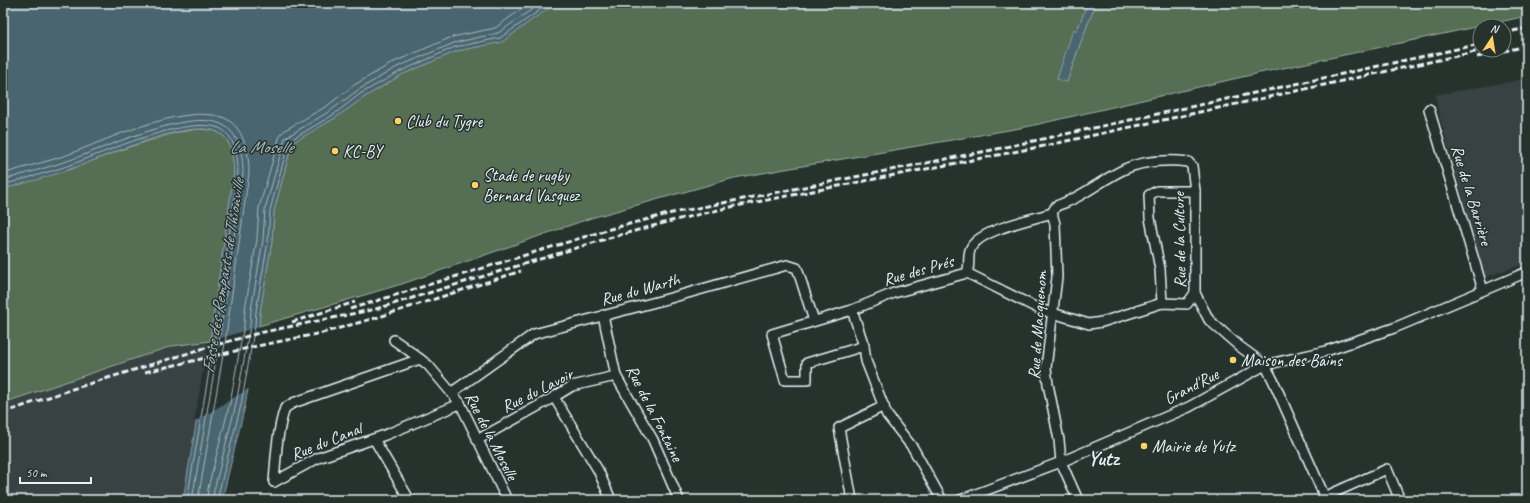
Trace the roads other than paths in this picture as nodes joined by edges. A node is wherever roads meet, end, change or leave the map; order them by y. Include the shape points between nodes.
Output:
1 (1429, 109) dead end
2 (1189, 158) joint
3 (1195, 191) junction
4 (1054, 210) junction
5 (1527, 272) edge
6 (967, 273) junction
7 (1483, 290) junction
8 (1195, 293) junction
9 (1162, 303) junction
10 (852, 310) junction
11 (1053, 314) junction
12 (603, 315) junction
13 (814, 321) junction
14 (394, 340) dead end
15 (864, 346) junction
16 (420, 358) junction
17 (1265, 365) junction
18 (616, 376) junction
19 (452, 393) junction
20 (554, 397) junction
21 (460, 402) junction
22 (884, 406) junction
23 (374, 439) junction
24 (477, 440) junction
25 (1061, 462) junction
26 (1325, 498) edge
27 (411, 500) edge
28 (507, 500) edge
29 (611, 500) edge
30 (679, 500) edge
31 (852, 500) edge
32 (942, 500) edge
33 (960, 500) edge
34 (1078, 500) edge
35 (1400, 500) edge

1 - 7 street, Rue de la Barrière
2 - 3 street, Rue de la Culture
2 - 4 street, Rue des Prés via 1127,168
3 - 8 street, Rue de la Culture
3 - 9 street via 1157,191 1149,195 1150,218 1160,269
4 - 6 street, Rue des Prés via 982,237 972,246
4 - 11 street, Rue de Macquenom via 1057,278
5 - 7 street, Grand'Rue
6 - 10 street, Rue des Prés via 894,293
6 - 11 street via 1026,304
7 - 17 street, Grand'Rue via 1394,328 1326,351
8 - 9 street via 1187,304
8 - 17 street, Rue de la Culture via 1209,320
9 - 11 street via 1089,324
10 - 13 street, Rue des Prés
10 - 15 street
11 - 25 street, Rue de Macquenom via 1046,368
12 - 13 street, Rue du Warth via 787,265 798,268
12 - 18 street, Rue de la Fontaine
12 - 19 street, Rue du Warth via 534,334
13 - 15 street, Rue des Prés via 772,334 785,380 807,380 807,363
14 - 16 street, Rue de la Moselle
15 - 22 street via 866,361
16 - 19 street, Rue de la Moselle
16 - 23 street, Rue du Canal via 285,408 274,482 318,458
17 - 25 street, Grand'Rue via 1189,407
17 - 26 street, Rue de la Culture
18 - 20 street, Rue du Lavoir via 572,386
18 - 30 street, Rue de la Fontaine via 653,440
19 - 21 street, Rue de la Moselle
20 - 24 street, Rue du Lavoir
20 - 29 street via 598,470
21 - 23 street, Rue du Canal
21 - 24 street, Rue de la Moselle
22 - 31 street via 839,428
22 - 32 street via 887,415 913,448
23 - 27 street
24 - 28 street, Rue de la Moselle
25 - 33 street, Grand'Rue
25 - 34 street, Rue de Macquenom
26 - 35 street via 1387,469

